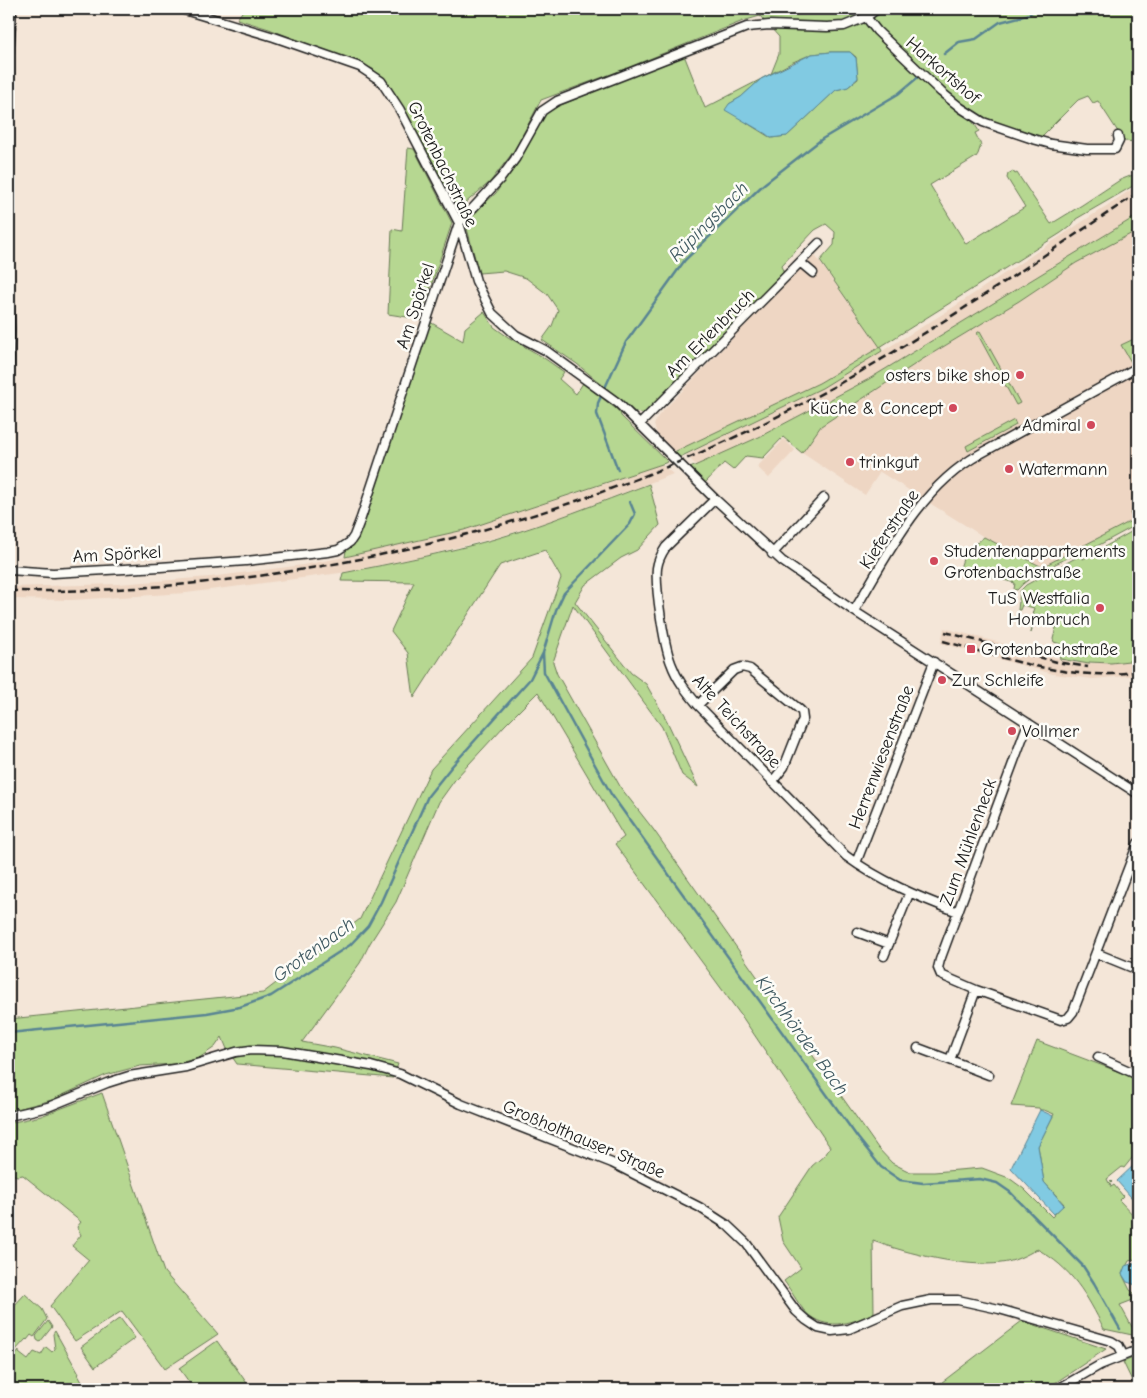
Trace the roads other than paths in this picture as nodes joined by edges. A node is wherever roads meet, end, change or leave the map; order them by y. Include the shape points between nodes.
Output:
1 (12, 9) edge
2 (181, 9) edge
3 (877, 9) edge
4 (866, 17) junction
5 (9, 53) edge
6 (1118, 136) dead end
7 (459, 223) junction
8 (819, 243) dead end
9 (800, 264) junction
10 (813, 273) dead end
11 (9, 302) edge
12 (9, 366) edge
13 (1138, 367) edge
14 (640, 424) junction
15 (714, 498) junction
16 (824, 498) dead end
17 (772, 554) junction
18 (9, 570) edge
19 (854, 611) junction
20 (934, 662) junction
21 (698, 705) junction
22 (1028, 724) junction
23 (772, 782) junction
24 (1138, 794) edge
25 (1138, 843) edge
26 (856, 863) junction
27 (909, 894) junction
28 (958, 912) junction
29 (857, 932) dead end
30 (889, 944) junction
31 (1096, 953) junction
32 (884, 956) dead end
33 (1138, 970) edge
34 (976, 990) junction
35 (918, 1048) dead end
36 (1098, 1057) dead end
37 (950, 1060) junction
38 (989, 1075) dead end
39 (1138, 1075) edge
40 (9, 1116) edge
41 (1138, 1350) edge
42 (1123, 1356) junction
43 (1058, 1389) edge

1 - 5 street
2 - 7 street, Grotenbachstraße via 335,57 371,73 400,110
3 - 4 street, Am Spörkel
4 - 6 street, Harkortshof via 941,92 983,122 1033,139 1087,149 1115,149
4 - 7 street, Am Spörkel via 844,26 747,27 556,101 542,111 501,178
7 - 14 street, Grotenbachstraße via 476,282 492,313 516,335 545,350 596,386
7 - 18 street, Am Spörkel via 361,518 354,536 344,546 328,552 227,563 53,572
8 - 9 street, Am Erlenbruch
9 - 10 street
9 - 14 street, Am Erlenbruch
11 - 12 street
13 - 19 street, Kieferstraße via 964,462 952,472 913,516
14 - 15 street, Grotenbachstraße
15 - 17 street, Grotenbachstraße
15 - 21 street, Alte Teichstraße via 666,547 657,572 670,662 682,686
16 - 17 street
17 - 19 street, Grotenbachstraße
19 - 20 street, Grotenbachstraße
20 - 22 street, Grotenbachstraße
20 - 26 street, Herrenwiesenstraße
21 - 23 street, Alte Teichstraße
21 - 23 street via 734,670 742,667 750,669 799,709 803,715 801,722 784,767
22 - 24 street, Grotenbachstraße
22 - 28 street, Zum Mühlenheck
23 - 26 street, Alte Teichstraße
25 - 31 street
26 - 27 street, Alte Teichstraße
27 - 28 street, Alte Teichstraße
27 - 30 street
28 - 34 street, Zum Mühlenheck via 940,960 939,972 943,977
29 - 30 street
30 - 32 street
31 - 33 street
31 - 34 street via 1068,1018 1061,1020
34 - 37 street
35 - 37 street
36 - 39 street
37 - 38 street
40 - 42 street, Großholthauser Straße via 48,1107 124,1078 186,1067 251,1050 282,1051 378,1068 400,1074 461,1104 612,1163 699,1207 737,1234 796,1310 818,1328 832,1331 849,1329 902,1306 931,1300 958,1300 1111,1341 1119,1346
41 - 42 street
42 - 43 street

